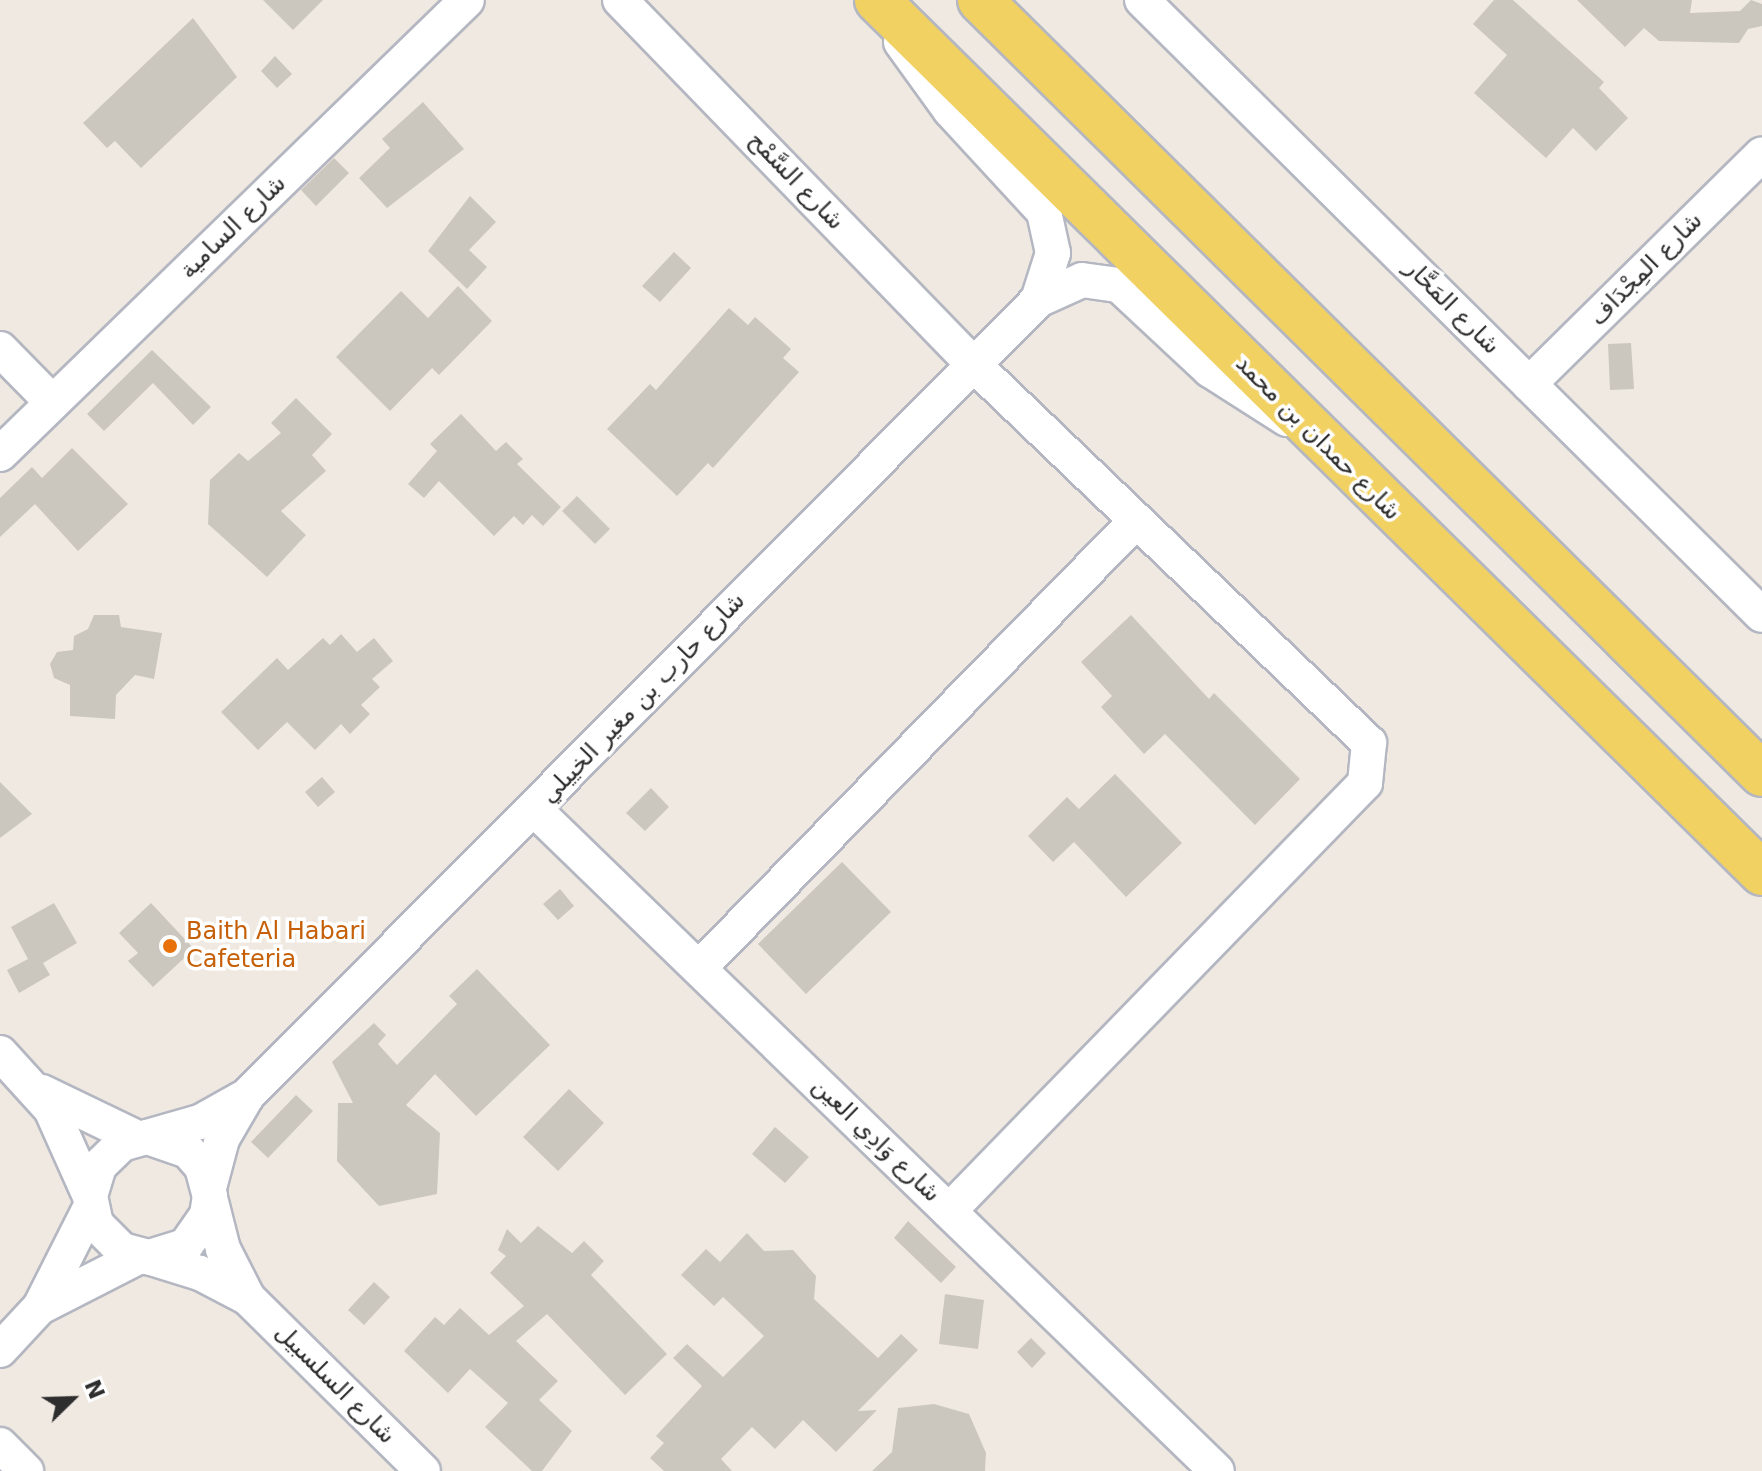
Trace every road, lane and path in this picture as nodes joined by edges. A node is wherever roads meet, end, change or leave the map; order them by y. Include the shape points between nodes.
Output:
1 (467, 0) edge
2 (620, 0) edge
3 (877, 0) edge
4 (980, 0) edge
5 (1142, 0) edge
6 (1762, 154) edge
7 (1038, 300) junction
8 (0, 349) edge
9 (971, 362) junction
10 (1529, 384) junction
11 (52, 402) junction
12 (1309, 429) junction
13 (0, 454) edge
14 (1136, 521) junction
15 (1762, 615) edge
16 (1762, 774) edge
17 (534, 809) junction
18 (1762, 873) edge
19 (699, 968) junction
20 (0, 1053) edge
21 (32, 1085) junction
22 (247, 1096) junction
23 (142, 1138) junction
24 (209, 1192) junction
25 (90, 1201) junction
26 (949, 1211) junction
27 (144, 1257) junction
28 (248, 1298) junction
29 (40, 1307) junction
30 (0, 1350) edge
31 (0, 1445) edge
32 (26, 1471) edge
33 (423, 1471) edge
34 (1217, 1471) edge

1 - 11 street, شارع السامية
2 - 9 street, شارع السَّمْح
3 - 7 street, شارع حارب بن مغير الخييلي via 950,110 1044,212 1053,253
3 - 12 main road, شارع حمدان بن محمد
4 - 16 main road
5 - 10 street, شارع المَحَّار
6 - 10 street, شارع المِجْدَاف
7 - 9 street, شارع حارب بن مغير الخييلي
7 - 12 street, شارع حارب بن مغير الخييلي via 1082,280 1119,285 1210,370
8 - 11 street
9 - 14 street, شارع السَّمْح
9 - 17 street, شارع حارب بن مغير الخييلي
10 - 15 street, شارع المَحَّار
11 - 13 street, شارع السامية
12 - 18 main road, شارع حمدان بن محمد
14 - 19 street
14 - 26 street, شارع السَّمْح via 1369,743 1365,783
17 - 19 street, شارع وَادِي العين
17 - 22 street, شارع حارب بن مغير الخييلي
19 - 26 street, شارع وَادِي العين
20 - 21 street
21 - 23 street
21 - 25 street via 67,1137
22 - 23 street, شارع حارب بن مغير الخييلي via 200,1122
22 - 24 street, شارع حارب بن مغير الخييلي via 222,1139
23 - 24 street via 188,1151
23 - 25 street via 99,1166
24 - 27 street via 207,1215 185,1246
24 - 28 street, شارع السلسبيل via 223,1249
25 - 27 street via 107,1239
25 - 29 street
26 - 34 street, شارع وَادِي العين
27 - 28 street, شارع السلسبيل via 200,1273
27 - 29 street
28 - 33 street, شارع السلسبيل
29 - 30 street
31 - 32 street

